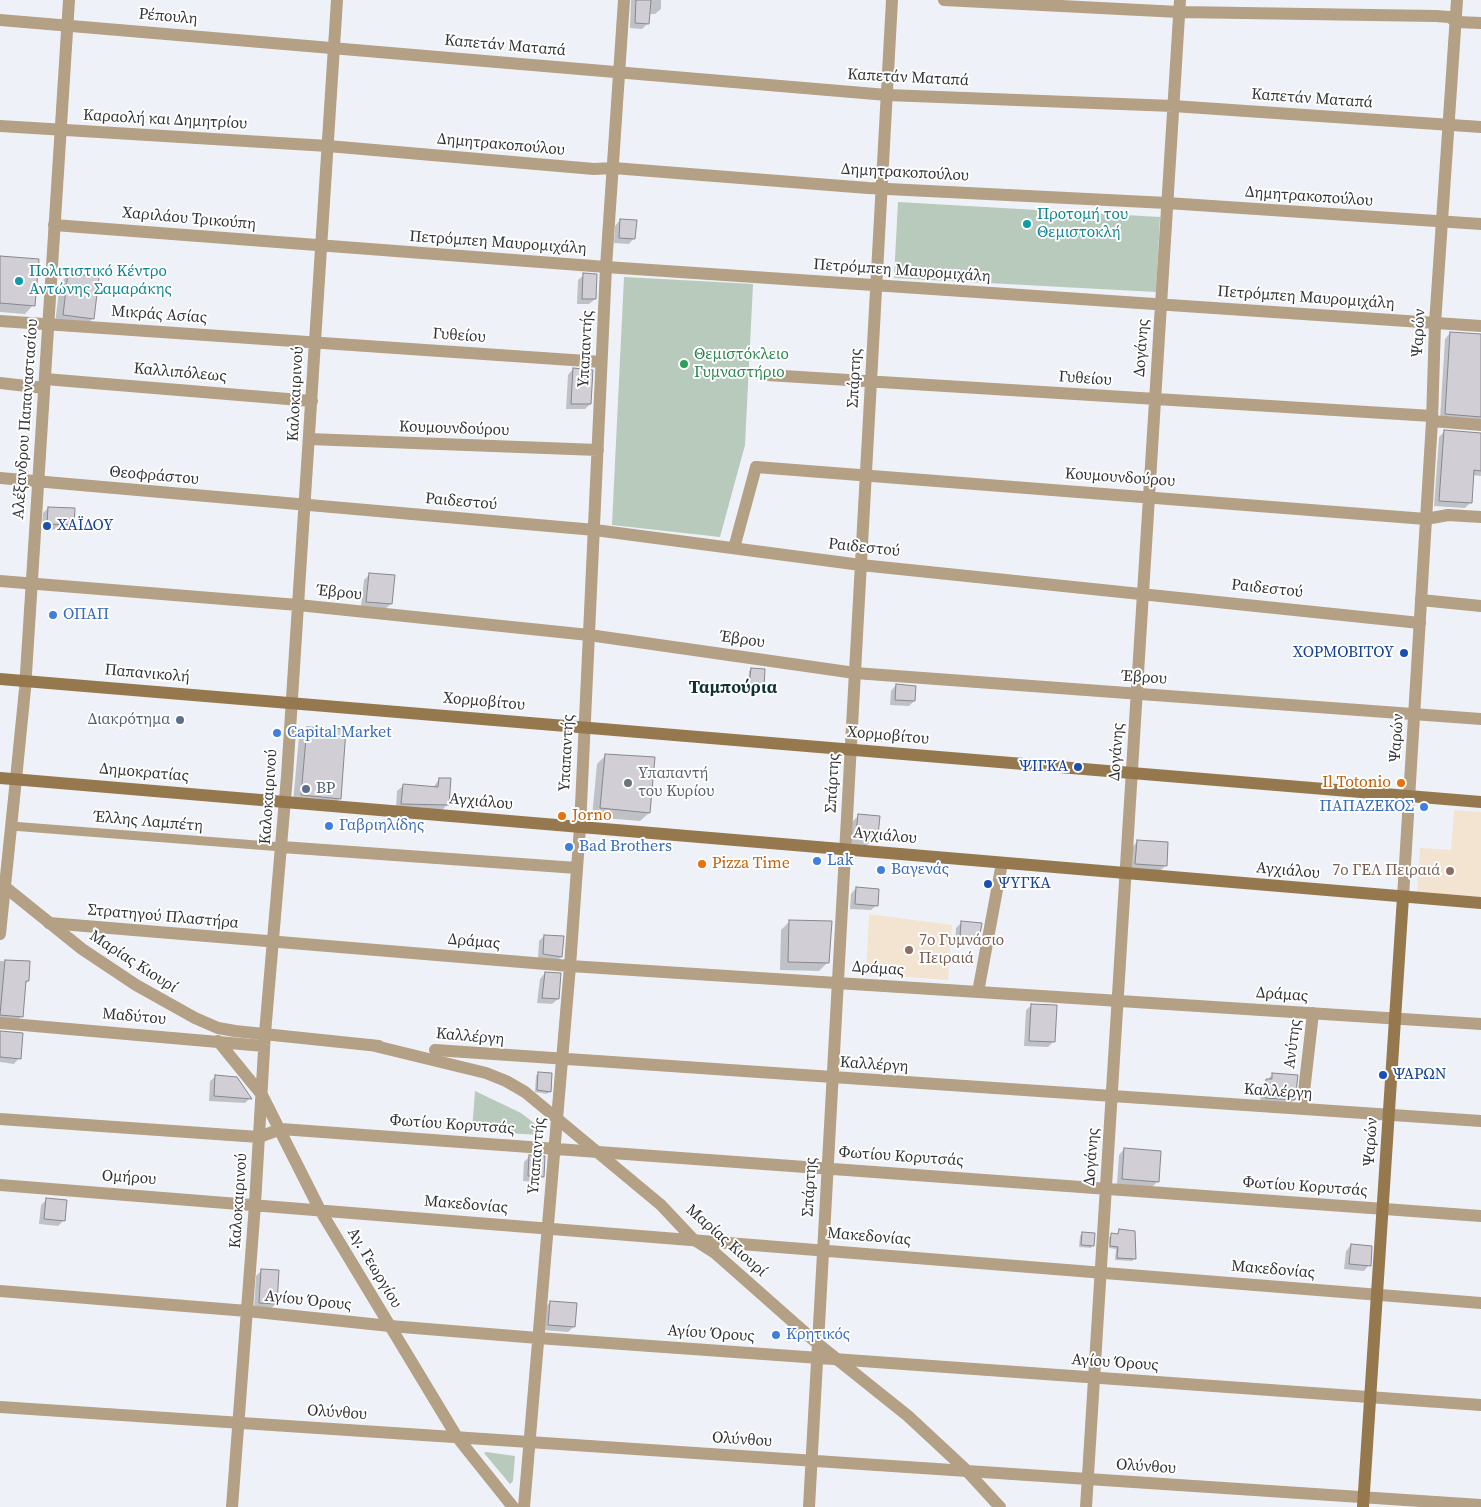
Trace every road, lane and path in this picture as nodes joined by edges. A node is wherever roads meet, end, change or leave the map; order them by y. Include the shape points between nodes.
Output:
1 (69, 0) edge
2 (337, 0) edge
3 (624, 0) edge
4 (892, 0) edge
5 (944, 0) edge
6 (1457, 0) edge
7 (1179, 6) edge
8 (0, 20) edge
9 (1457, 22) junction
10 (1481, 24) edge
11 (67, 26) junction
12 (334, 47) junction
13 (619, 73) junction
14 (887, 95) junction
15 (1174, 106) junction
16 (1450, 124) junction
17 (0, 126) edge
18 (1481, 127) edge
19 (60, 130) junction
20 (328, 146) junction
21 (613, 168) junction
22 (881, 189) junction
23 (1168, 204) junction
24 (1444, 222) junction
25 (1481, 224) edge
26 (54, 225) junction
27 (321, 246) junction
28 (606, 267) junction
29 (876, 286) junction
30 (1161, 304) junction
31 (0, 321) edge
32 (48, 324) junction
33 (1435, 324) junction
34 (1481, 326) edge
35 (315, 342) junction
36 (601, 362) junction
37 (767, 375) dead end
38 (871, 382) junction
39 (0, 383) edge
40 (44, 384) junction
41 (1155, 400) junction
42 (312, 401) junction
43 (1432, 419) junction
44 (1481, 425) edge
45 (309, 439) junction
46 (598, 450) junction
47 (866, 475) junction
48 (0, 478) edge
49 (38, 483) junction
50 (1149, 497) junction
51 (305, 506) junction
52 (1481, 517) edge
53 (1426, 519) junction
54 (595, 530) junction
55 (734, 548) junction
56 (861, 565) junction
57 (0, 581) edge
58 (31, 582) junction
59 (1143, 592) junction
60 (1421, 600) junction
61 (298, 605) junction
62 (1481, 606) edge
63 (1420, 622) junction
64 (589, 635) junction
65 (855, 673) junction
66 (0, 679) edge
67 (25, 680) junction
68 (1137, 693) junction
69 (292, 703) junction
70 (1414, 716) junction
71 (1481, 719) edge
72 (584, 727) junction
73 (851, 750) junction
74 (1132, 773) junction
75 (0, 778) edge
76 (16, 779) junction
77 (1410, 796) junction
78 (285, 802) junction
79 (1481, 802) edge
80 (11, 826) junction
81 (580, 827) junction
82 (282, 848) junction
83 (845, 850) junction
84 (1002, 863) junction
85 (577, 868) junction
86 (1126, 873) junction
87 (2, 885) edge
88 (1403, 897) junction
89 (1481, 903) edge
90 (49, 923) junction
91 (0, 927) edge
92 (274, 942) junction
93 (570, 966) junction
94 (838, 983) junction
95 (978, 992) junction
96 (1118, 1001) junction
97 (1314, 1013) junction
98 (1395, 1018) junction
99 (0, 1023) edge
100 (1481, 1024) edge
101 (265, 1040) junction
102 (218, 1041) junction
103 (371, 1045) junction
104 (562, 1060) junction
105 (833, 1078) junction
106 (262, 1095) junction
107 (1112, 1097) junction
108 (1302, 1109) junction
109 (1389, 1115) junction
110 (557, 1117) junction
111 (0, 1119) edge
112 (1481, 1121) edge
113 (281, 1130) junction
114 (259, 1137) junction
115 (554, 1149) junction
116 (599, 1152) junction
117 (828, 1168) junction
118 (0, 1185) edge
119 (1106, 1188) junction
120 (255, 1204) junction
121 (1383, 1208) junction
122 (320, 1210) junction
123 (1481, 1216) edge
124 (547, 1228) junction
125 (693, 1239) junction
126 (823, 1250) junction
127 (1101, 1272) junction
128 (0, 1291) edge
129 (1377, 1294) junction
130 (1481, 1303) edge
131 (247, 1311) junction
132 (390, 1326) junction
133 (538, 1338) junction
134 (818, 1344) junction
135 (817, 1358) junction
136 (840, 1360) junction
137 (1094, 1378) junction
138 (1370, 1397) junction
139 (1481, 1405) edge
140 (0, 1407) edge
141 (239, 1423) junction
142 (457, 1437) junction
143 (530, 1441) junction
144 (812, 1461) junction
145 (965, 1469) junction
146 (1088, 1479) junction
147 (1363, 1502) edge
148 (1481, 1505) edge
149 (232, 1507) edge
150 (513, 1507) edge
151 (524, 1507) edge
152 (809, 1507) edge
153 (1000, 1507) edge
154 (1086, 1507) edge

1 - 11 street, Αλέξανδρου Παπαναστασίου
2 - 12 street, Καλοκαιρινού
3 - 13 street, Υπαπαντής
4 - 14 street, Σπάρτης
5 - 7 street
6 - 9 street, Ψαρών
7 - 9 street via 1436,16 1449,17
7 - 15 street, Δογάνης
8 - 11 street, Ρέπουλη
9 - 10 street
9 - 16 street, Ψαρών
11 - 12 street, Ρέπουλη
11 - 19 street, Αλέξανδρου Παπαναστασίου
12 - 13 street, Καπετάν Ματαπά
12 - 20 street, Καλοκαιρινού
13 - 14 street, Καπετάν Ματαπά
13 - 21 street, Υπαπαντής
14 - 15 street, Καπετάν Ματαπά
14 - 22 street, Σπάρτης
15 - 16 street, Καπετάν Ματαπά
15 - 23 street, Δογάνης
16 - 18 street, Καπετάν Ματαπά
16 - 24 street, Ψαρών
17 - 19 street, Καραολή και Δημητρίου
19 - 20 street, Καραολή και Δημητρίου
19 - 26 street, Αλέξανδρου Παπαναστασίου
20 - 21 street, Δημητρακοπούλου
20 - 27 street, Καλοκαιρινού
21 - 22 street, Δημητρακοπούλου
21 - 28 street, Υπαπαντής
22 - 23 street, Δημητρακοπούλου
22 - 29 street, Σπάρτης
23 - 24 street, Δημητρακοπούλου
23 - 30 street, Δογάνης
24 - 25 street, Δημητρακοπούλου
24 - 33 street, Ψαρών
26 - 27 street, Χαριλάου Τρικούπη
26 - 32 street, Αλέξανδρου Παπαναστασίου
27 - 28 street, Πετρόμπεη Μαυρομιχάλη
27 - 35 street, Καλοκαιρινού
28 - 29 street, Πετρόμπεη Μαυρομιχάλη
28 - 36 street, Υπαπαντής
29 - 30 street, Πετρόμπεη Μαυρομιχάλη
29 - 38 street, Σπάρτης
30 - 33 street, Πετρόμπεη Μαυρομιχάλη
30 - 41 street, Δογάνης
31 - 32 street, Μικράς Ασίας
32 - 35 street, Μικράς Ασίας
32 - 40 street, Αλέξανδρου Παπαναστασίου
33 - 34 street, Πετρόμπεη Μαυρομιχάλη
33 - 43 street, Ψαρών
35 - 36 street, Γυθείου
35 - 42 street, Καλοκαιρινού
36 - 46 street, Υπαπαντής
37 - 38 street, Γυθείου
38 - 41 street, Γυθείου
38 - 47 street, Σπάρτης
39 - 40 street, Καλλιπόλεως
40 - 42 street, Καλλιπόλεως
40 - 49 street, Αλέξανδρου Παπαναστασίου
41 - 43 street, Γυθείου
41 - 50 street, Δογάνης
42 - 45 street, Καλοκαιρινού
43 - 44 street, Γυθείου
43 - 53 street, Ψαρών
45 - 46 street, Κουμουνδούρου
45 - 51 street, Καλοκαιρινού
46 - 54 street, Υπαπαντής
47 - 50 street, Κουμουνδούρου
47 - 55 street, Κουμουνδούρου via 756,467
47 - 56 street, Σπάρτης
48 - 49 street, Θεοφράστου
49 - 51 street, Θεοφράστου
49 - 58 street, Αλέξανδρου Παπαναστασίου
50 - 53 street, Κουμουνδούρου
50 - 59 street, Δογάνης
51 - 54 street, Ραιδεστού
51 - 61 street, Καλοκαιρινού
52 - 53 street, Κουμουνδούρου via 1448,515
53 - 60 street, Ψαρών
54 - 55 street, Ραιδεστού
54 - 64 street, Υπαπαντής
55 - 56 street, Ραιδεστού
56 - 59 street, Ραιδεστού
56 - 65 street, Σπάρτης
57 - 58 street, Έβρου
58 - 61 street, Έβρου
58 - 67 street, Αλέξανδρου Παπαναστασίου
59 - 63 street, Ραιδεστού
59 - 68 street, Δογάνης
60 - 62 street
60 - 63 street, Ψαρών
61 - 64 street, Έβρου
61 - 69 street, Καλοκαιρινού
63 - 70 street, Ψαρών
64 - 65 street, Έβρου
64 - 72 street, Υπαπαντής
65 - 68 street, Έβρου
65 - 73 street, Σπάρτης
66 - 67 main road, Παπανικολή
67 - 69 main road, Παπανικολή
67 - 76 street, Αλέξανδρου Παπαναστασίου
68 - 70 street, Έβρου
68 - 74 street, Δογάνης
69 - 72 main road, Χορμοβίτου
69 - 78 street, Καλοκαιρινού
70 - 71 street, Έβρου
70 - 77 street, Ψαρών
72 - 73 main road, Χορμοβίτου
72 - 81 street, Υπαπαντής
73 - 74 main road, Χορμοβίτου
73 - 83 street, Σπάρτης
74 - 77 main road, Χορμοβίτου
74 - 86 street, Δογάνης
75 - 76 main road, Δημοκρατίας
76 - 78 main road, Δημοκρατίας
76 - 80 street, Αλέξανδρου Παπαναστασίου
77 - 79 main road, Χορμοβίτου
77 - 88 street, Ψαρών
78 - 81 main road, Αγχιάλου
78 - 82 street, Καλοκαιρινού
80 - 82 lane, Έλλης Λαμπέτη
80 - 87 street, Αλέξανδρου Παπαναστασίου
81 - 83 main road, Αγχιάλου
81 - 85 street, Υπαπαντής
82 - 85 street
82 - 92 street, Καλοκαιρινού
83 - 84 main road, Αγχιάλου
83 - 94 street, Σπάρτης
84 - 86 main road, Αγχιάλου
84 - 95 street
85 - 93 street, Υπαπαντής
86 - 88 main road, Αγχιάλου
86 - 96 street, Δογάνης
87 - 90 street, Μαρίας Κιουρί
87 - 91 street, Αλέξανδρου Παπαναστασίου
88 - 89 main road, Αγχιάλου
88 - 98 main road, Ψαρών
90 - 92 street, Στρατηγού Πλαστήρα
90 - 101 street, Μαρίας Κιουρί via 82,949 175,1008 218,1028
92 - 93 street, Δράμας
92 - 101 street, Καλοκαιρινού
93 - 94 street, Δράμας
93 - 104 street, Υπαπαντής
94 - 95 street, Δράμας
94 - 105 street, Σπάρτης
95 - 96 street, Δράμας
96 - 97 street, Δράμας
96 - 107 street, Δογάνης
97 - 98 street, Δράμας
97 - 108 street, Ανύτης
98 - 100 street, Δράμας
98 - 109 main road, Ψαρών
99 - 102 street, Μαδύτου
101 - 102 street, Μαδύτου
101 - 103 street, Καλλέργη
101 - 106 street, Καλοκαιρινού
102 - 106 street, Αγ. Γεωργίου
103 - 104 street, Καλλέργη
103 - 110 street, Μαρίας Κιουρί via 486,1072 525,1092
104 - 105 street, Καλλέργη
104 - 110 street, Υπαπαντής
105 - 107 street, Καλλέργη
105 - 117 street, Σπάρτης
106 - 113 street, Αγ. Γεωργίου
106 - 114 street, Καλοκαιρινού
107 - 108 street, Καλλέργη
107 - 119 street, Δογάνης
108 - 109 street, Καλλέργη
109 - 112 street, Καλλέργη
109 - 121 main road, Ψαρών
110 - 115 street, Υπαπαντής
110 - 116 street, Μαρίας Κιουρί
111 - 114 street
113 - 114 street, Φωτίου Κορυτσάς
113 - 115 street, Φωτίου Κορυτσάς
113 - 122 street, Αγ. Γεωργίου
114 - 120 street, Καλοκαιρινού
115 - 116 street, Φωτίου Κορυτσάς
115 - 124 street, Υπαπαντής
116 - 117 street, Φωτίου Κορυτσάς
116 - 125 street, Μαρίας Κιουρί via 661,1205
117 - 119 street, Φωτίου Κορυτσάς
117 - 126 street, Σπάρτης
118 - 120 street, Ομήρου
119 - 121 street, Φωτίου Κορυτσάς
119 - 127 street, Δογάνης
120 - 122 street, Μακεδονίας
120 - 131 street, Καλοκαιρινού
121 - 123 street, Φωτίου Κορυτσάς
121 - 129 main road, Ψαρών
122 - 124 street, Μακεδονίας
122 - 132 street, Αγ. Γεωργίου
124 - 125 street, Μακεδονίας
124 - 133 street, Υπαπαντής
125 - 126 street, Μακεδονίας
125 - 134 street, Μαρίας Κιουρί via 715,1253
126 - 127 street, Μακεδονίας
126 - 134 street, Σπάρτης
127 - 129 street, Μακεδονίας
127 - 137 street, Δογάνης
128 - 131 street, Αγίου Όρους
129 - 130 street, Μακεδονίας
129 - 138 main road, Ψαρών
131 - 132 street, Αγίου Όρους
131 - 141 street, Καλοκαιρινού
132 - 133 street, Αγίου Όρους
132 - 142 street, Αγ. Γεωργίου
133 - 135 street, Αγίου Όρους
133 - 143 street, Υπαπαντής
134 - 135 street, Σπάρτης
134 - 136 street, Μαρίας Κιουρί
135 - 136 street, Αγίου Όρους
135 - 144 street, Σπάρτης
136 - 137 street, Αγίου Όρους
136 - 145 street, Μαρίας Κιουρί
137 - 138 street, Αγίου Όρους
137 - 146 street, Δογάνης
138 - 139 street, Αγίου Όρους
138 - 147 main road, Ψαρών
140 - 141 street, Ολύνθου
141 - 142 street, Ολύνθου
141 - 149 street, Καλοκαιρινού
142 - 143 street, Ολύνθου
142 - 150 street, Αγ. Γεωργίου
143 - 144 street, Ολύνθου
143 - 151 street, Υπαπαντής
144 - 145 street, Ολύνθου
144 - 152 street, Σπάρτης
145 - 146 street, Ολύνθου
145 - 153 street, Μαρίας Κιουρί
146 - 147 street, Ολύνθου
146 - 154 street, Δογάνης
147 - 148 street, Ολύνθου

